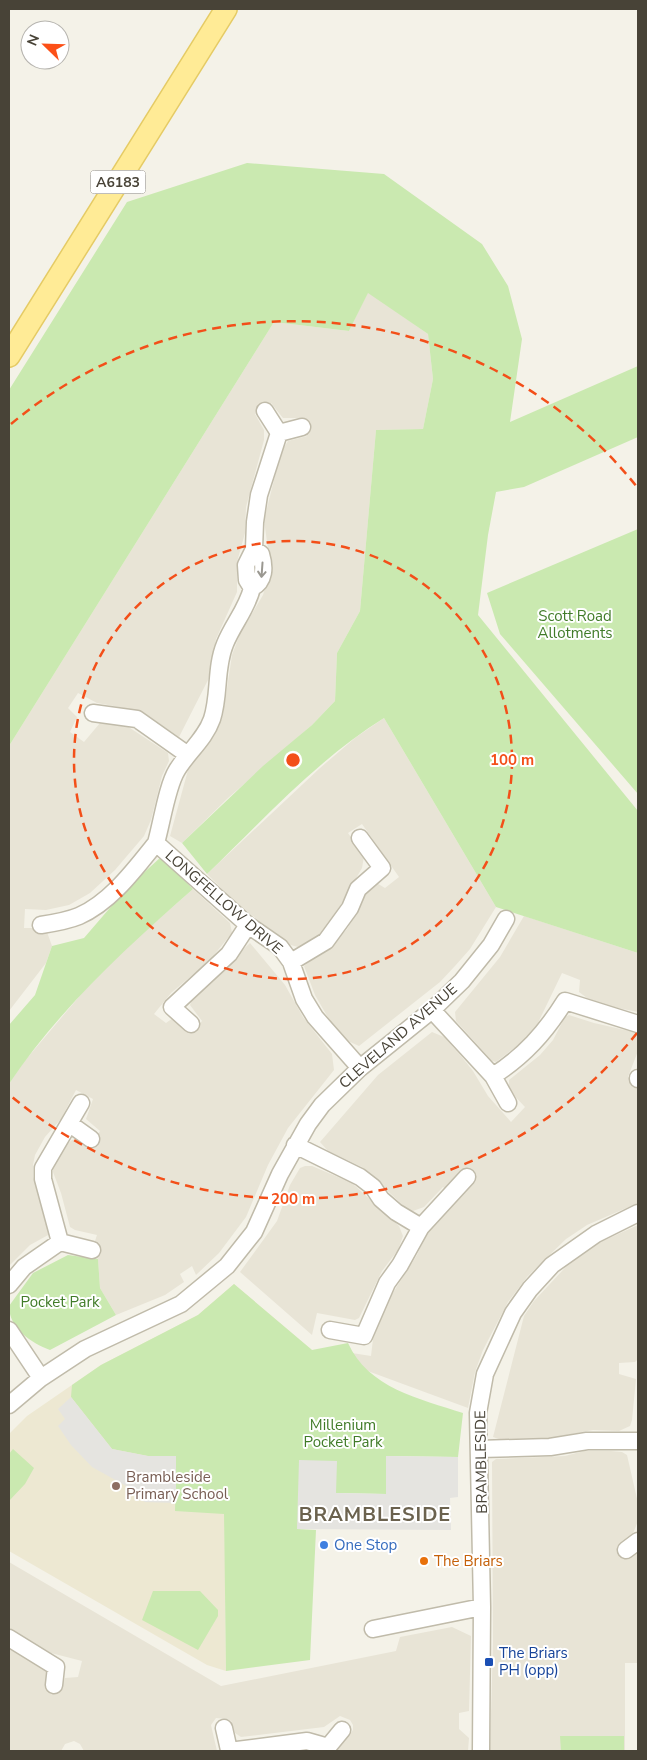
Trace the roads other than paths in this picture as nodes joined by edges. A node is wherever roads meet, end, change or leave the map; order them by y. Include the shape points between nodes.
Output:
1 (226, 9) edge
2 (9, 356) edge
3 (265, 411) dead end
4 (302, 428) dead end
5 (280, 433) junction
6 (93, 713) dead end
7 (188, 756) junction
8 (360, 838) dead end
9 (156, 843) junction
10 (506, 919) dead end
11 (248, 924) junction
12 (41, 925) dead end
13 (291, 962) junction
14 (432, 1010) junction
15 (191, 1024) dead end
16 (638, 1024) edge
17 (360, 1068) junction
18 (493, 1076) junction
19 (81, 1103) dead end
20 (508, 1103) dead end
21 (70, 1124) junction
22 (91, 1140) dead end
23 (296, 1145) junction
24 (467, 1177) dead end
25 (638, 1213) edge
26 (421, 1227) junction
27 (60, 1242) junction
28 (92, 1250) dead end
29 (9, 1285) edge
30 (9, 1330) edge
31 (330, 1330) dead end
32 (41, 1378) junction
33 (9, 1405) edge
34 (638, 1442) edge
35 (480, 1449) junction
36 (482, 1606) junction
37 (373, 1629) dead end
38 (9, 1638) edge
39 (54, 1685) dead end
40 (224, 1728) dead end
41 (342, 1730) dead end
42 (328, 1749) edge
43 (229, 1751) edge
44 (480, 1751) edge

1 - 2 main road, A6183
3 - 5 street
4 - 5 street
5 - 7 street, LONGFELLOW DRIVE via 259,495 255,522 254,549 261,554 261,580 252,588 225,645 212,718
6 - 7 street via 137,719
7 - 9 street, LONGFELLOW DRIVE via 170,784
8 - 13 street via 382,868 358,889 350,908 326,941
9 - 11 street, LONGFELLOW DRIVE
9 - 12 street via 104,899 80,916
10 - 14 street, CLEVELAND AVENUE via 491,945 462,981
11 - 13 street, LONGFELLOW DRIVE via 280,947
11 - 15 street via 228,954 172,1007
13 - 17 street, LONGFELLOW DRIVE via 304,999 315,1017
14 - 17 street, CLEVELAND AVENUE
14 - 18 street
16 - 18 street via 565,1001 549,1027 528,1050
17 - 23 street, CLEVELAND AVENUE via 322,1105
18 - 20 street
19 - 21 street
21 - 22 street
21 - 27 street via 43,1168
23 - 26 street via 360,1177 396,1212
23 - 32 street, CLEVELAND AVENUE via 262,1218 227,1266 181,1304 106,1337
24 - 26 street
25 - 35 street, BRAMBLESIDE via 572,1249 541,1277 513,1313 485,1374 478,1413
26 - 31 street via 387,1283 363,1342
27 - 28 street
27 - 29 street via 24,1267
30 - 32 street
32 - 33 street, CLEVELAND AVENUE
34 - 35 street via 587,1441 550,1447
35 - 36 street, BRAMBLESIDE
36 - 37 street
36 - 44 street, BRAMBLESIDE
38 - 39 street via 56,1666
40 - 43 street
41 - 42 street
42 - 43 street via 307,1741

